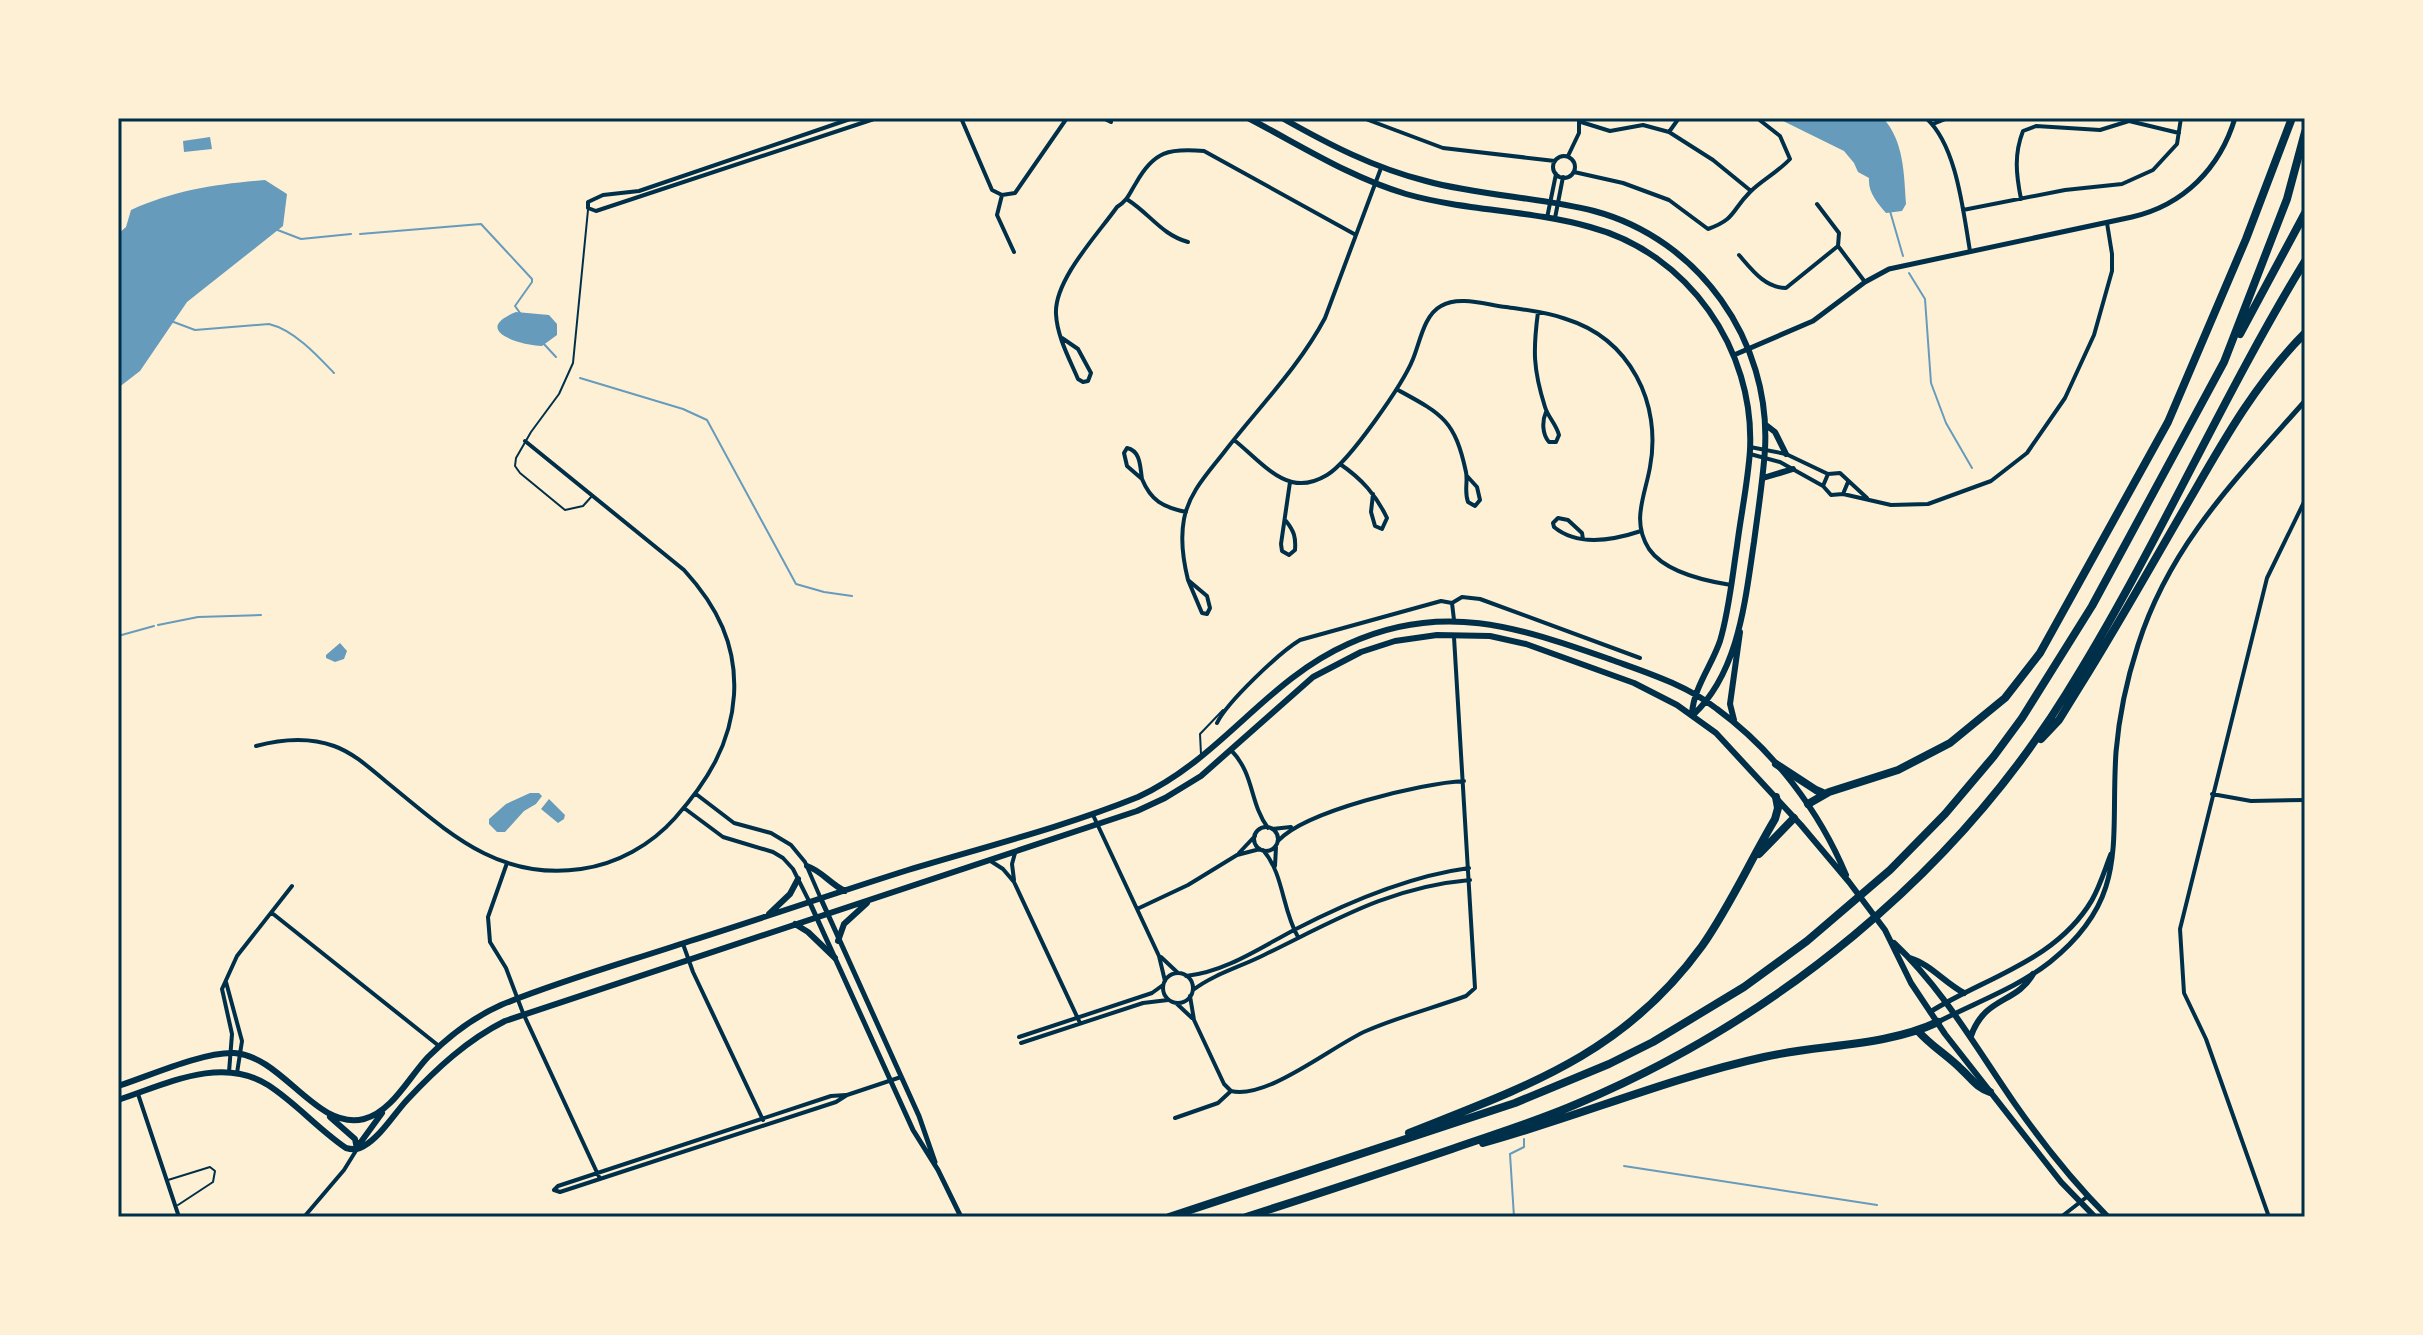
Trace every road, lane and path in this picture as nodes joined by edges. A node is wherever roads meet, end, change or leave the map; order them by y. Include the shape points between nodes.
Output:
1 (853, 118) edge
2 (877, 118) edge
3 (961, 118) edge
4 (1067, 118) edge
5 (1103, 118) edge
6 (1248, 118) edge
7 (1282, 118) edge
8 (1363, 118) edge
9 (1679, 118) edge
10 (1757, 118) edge
11 (1926, 118) edge
12 (1948, 118) edge
13 (2181, 118) edge
14 (2235, 118) edge
15 (2292, 118) edge
16 (1580, 120) edge
17 (1111, 122) dead end
18 (1933, 124) junction
19 (1669, 132) junction
20 (2305, 132) edge
21 (2179, 133) junction
22 (1568, 156) junction
23 (1555, 161) junction
24 (1381, 168) junction
25 (1574, 172) junction
26 (1556, 174) junction
27 (1563, 177) junction
28 (1375, 183) junction
29 (1751, 191) junction
30 (1002, 195) junction
31 (2021, 199) junction
32 (1128, 200) junction
33 (1549, 203) junction
34 (1558, 204) junction
35 (1817, 204) dead end
36 (588, 208) junction
37 (1963, 210) junction
38 (2305, 213) edge
39 (1547, 218) junction
40 (1555, 219) junction
41 (2107, 223) junction
42 (1356, 235) junction
43 (1188, 242) dead end
44 (1838, 246) junction
45 (1970, 251) junction
46 (1014, 252) dead end
47 (1739, 255) dead end
48 (2305, 261) edge
49 (1865, 282) junction
50 (1538, 312) junction
51 (2305, 333) edge
52 (1062, 338) junction
53 (1749, 349) junction
54 (1734, 355) junction
55 (2224, 362) junction
56 (1397, 390) junction
57 (2305, 401) edge
58 (1546, 412) junction
59 (1766, 425) junction
60 (1234, 440) junction
61 (525, 441) junction
62 (1765, 449) junction
63 (1750, 450) junction
64 (1786, 454) junction
65 (1765, 457) junction
66 (1340, 464) junction
67 (1793, 469) junction
68 (1828, 474) junction
69 (1467, 476) junction
70 (1763, 478) junction
71 (1142, 479) junction
72 (1290, 482) junction
73 (1848, 482) junction
74 (1823, 486) junction
75 (1373, 494) junction
76 (1843, 494) junction
77 (592, 496) junction
78 (1867, 498) junction
79 (2305, 500) edge
80 (1186, 512) junction
81 (1286, 521) junction
82 (1641, 531) junction
83 (1583, 539) junction
84 (1188, 580) junction
85 (1731, 585) junction
86 (1747, 587) junction
87 (1452, 603) junction
88 (1742, 617) junction
89 (1454, 621) junction
90 (1454, 634) junction
91 (1640, 658) dead end
92 (1696, 695) junction
93 (1707, 702) junction
94 (1226, 708) junction
95 (1692, 715) junction
96 (1217, 723) dead end
97 (1741, 729) junction
98 (256, 746) dead end
99 (1231, 750) junction
100 (2023, 757) junction
101 (1201, 759) junction
102 (1776, 764) junction
103 (1464, 781) junction
104 (696, 794) junction
105 (1825, 794) junction
106 (2212, 794) junction
107 (1776, 797) junction
108 (2305, 800) edge
109 (1808, 804) junction
110 (684, 808) junction
111 (1257, 809) junction
112 (1092, 813) junction
113 (1794, 818) junction
114 (1097, 825) junction
115 (1298, 826) junction
116 (1270, 828) junction
117 (1256, 834) junction
118 (1277, 843) junction
119 (2113, 849) junction
120 (1261, 850) junction
121 (1015, 853) junction
122 (1237, 855) junction
123 (989, 860) junction
124 (507, 863) junction
125 (1750, 863) junction
126 (807, 866) junction
127 (1469, 868) junction
128 (1275, 869) junction
129 (798, 879) junction
130 (1470, 880) junction
131 (1014, 882) junction
132 (1849, 882) junction
133 (292, 886) dead end
134 (845, 891) junction
135 (821, 899) junction
136 (869, 900) junction
137 (810, 903) junction
138 (1137, 909) junction
139 (272, 913) junction
140 (827, 914) junction
141 (766, 917) junction
142 (817, 917) junction
143 (795, 924) junction
144 (1294, 930) junction
145 (1298, 937) junction
146 (1891, 940) junction
147 (838, 941) junction
148 (683, 944) junction
149 (1159, 956) junction
150 (835, 958) junction
151 (1910, 958) junction
152 (688, 959) junction
153 (1179, 973) junction
154 (2033, 974) junction
155 (1186, 976) junction
156 (226, 982) junction
157 (1164, 983) junction
158 (1193, 990) junction
159 (1964, 993) junction
160 (1190, 996) junction
161 (517, 999) junction
162 (1168, 1000) junction
163 (1176, 1003) junction
164 (1944, 1003) junction
165 (1929, 1012) junction
166 (523, 1013) junction
167 (1953, 1014) junction
168 (1079, 1020) junction
169 (1194, 1020) junction
170 (1938, 1022) junction
171 (1918, 1031) junction
172 (1971, 1036) junction
173 (1020, 1040) dead end
174 (439, 1046) junction
175 (232, 1053) junction
176 (242, 1054) junction
177 (233, 1073) junction
178 (901, 1077) junction
179 (889, 1081) junction
180 (118, 1086) edge
181 (1231, 1091) junction
182 (1990, 1092) junction
183 (138, 1094) junction
184 (118, 1100) edge
185 (387, 1106) junction
186 (324, 1110) junction
187 (1175, 1118) dead end
188 (764, 1122) junction
189 (357, 1149) junction
190 (1338, 1161) junction
191 (1400, 1166) junction
192 (938, 1170) junction
193 (597, 1173) junction
194 (600, 1179) junction
195 (166, 1180) junction
196 (2088, 1196) junction
197 (2080, 1203) junction
198 (176, 1206) junction
199 (179, 1217) edge
200 (304, 1217) edge
201 (961, 1217) edge
202 (1169, 1217) edge
203 (1246, 1217) edge
204 (2061, 1217) edge
205 (2095, 1217) edge
206 (2108, 1217) edge
207 (2269, 1217) edge

1 - 36 street via 639,191 597,197
2 - 36 street via 599,210
3 - 30 street via 992,190
4 - 30 street via 1015,193
5 - 17 street
6 - 28 main road
7 - 24 main road
8 - 23 street via 1443,148
9 - 19 street
10 - 29 street via 1780,136 1790,159
11 - 18 street
12 - 18 street
13 - 21 street
14 - 41 street via 2221,153 2175,200
15 - 105 highway via 2168,422 2040,653 2005,698 1950,743 1898,770
16 - 19 street via 1610,131 1643,125
16 - 22 street
18 - 37 street via 1952,162
19 - 29 street
20 - 55 highway via 2287,199
21 - 31 street via 2177,144 2153,170 2122,184
21 - 31 street via 2129,121 2100,130 2036,126 2023,131 2016,171
22 - 23 street
22 - 25 street
23 - 26 street
24 - 28 street
24 - 33 main road via 1442,185
25 - 27 street
25 - 29 street via 1669,200 1708,229 1726,223
26 - 27 street
26 - 33 street
27 - 34 street
28 - 39 main road via 1443,202
28 - 42 street
30 - 46 street via 997,215
31 - 37 street
32 - 42 street via 1157,157 1179,149 1204,151
32 - 43 street via 1164,232
32 - 52 street via 1117,207 1062,285 1056,306
33 - 34 main road
33 - 39 street
34 - 40 street
34 - 53 main road via 1615,218 1673,251 1718,295
35 - 44 street via 1839,233
36 - 61 lane via 573,363 559,394
37 - 45 street
38 - 55 highway
39 - 40 main road
40 - 54 main road via 1612,234 1667,266 1697,294
41 - 45 street
41 - 78 street via 2112,263 2098,324 2065,398 2034,445 1991,481 1946,498 1897,506
42 - 60 street via 1313,341
44 - 47 street via 1786,288 1762,280
44 - 49 street
45 - 49 street via 1901,265
48 - 100 highway via 2255,345 2139,569 2065,697
49 - 53 street via 1813,321
50 - 56 street via 1461,301 1443,304 1429,319
50 - 58 street via 1533,359
50 - 82 street via 1597,332 1634,369 1645,392 1653,441 1640,503
51 - 100 highway via 2267,375 2222,445 2059,720
52 - 52 street via 1082,354 1091,373 1088,381 1078,379
53 - 54 street
53 - 59 main road
54 - 63 main road via 1746,397
55 - 190 highway via 2086,617 2022,718 1962,795 1890,870 1769,970 1653,1042 1568,1083
56 - 66 street
56 - 69 street via 1444,417
57 - 119 street via 2203,517 2149,614 2123,702
58 - 58 street via 1559,435 1552,443 1544,430
59 - 62 main road
59 - 64 main road
60 - 72 street
60 - 80 street via 1197,487
61 - 77 street
61 - 77 lane via 515,466 561,508 578,508
62 - 63 street
62 - 64 street
62 - 65 main road
63 - 65 street
63 - 85 main road
64 - 68 street
65 - 67 street
65 - 70 main road
66 - 72 street via 1315,481
66 - 75 street
67 - 70 main road
67 - 74 street
68 - 73 street via 1840,473
68 - 74 street
69 - 69 street via 1477,487 1480,500 1475,506 1465,492
70 - 86 main road
71 - 71 street via 1127,466 1127,448 1138,456
71 - 80 street via 1153,500
72 - 81 street
73 - 76 street
73 - 78 street
74 - 76 street via 1831,495
75 - 75 street via 1387,518 1382,529 1371,518
76 - 78 street
77 - 104 street via 684,570 711,605 729,641 734,676 731,720 720,755
79 - 106 street via 2267,578
80 - 84 street via 1183,549
81 - 81 street via 1296,541 1289,555 1281,544
82 - 83 street
82 - 85 street via 1663,562
83 - 83 street via 1559,532 1553,523 1568,520
84 - 84 street via 1207,596 1207,614 1197,607
85 - 86 main road
85 - 92 main road via 1720,641
86 - 88 main road
87 - 89 street
87 - 91 street via 1463,596 1480,599
87 - 94 street via 1441,601 1300,640
88 - 93 main road
88 - 97 main road via 1730,706
89 - 90 main road
89 - 92 main road via 1521,629
89 - 101 main road via 1392,628 1329,653 1290,678
90 - 95 main road via 1490,636 1551,652 1634,683
90 - 99 main road via 1395,641 1343,660 1300,687
90 - 103 street
92 - 93 main road
92 - 95 main road
93 - 95 main road
93 - 97 main road
94 - 96 street
94 - 101 lane via 1200,734
95 - 107 main road via 1725,741
97 - 102 main road
98 - 124 street via 300,740 333,746 463,843
99 - 111 street via 1247,770
99 - 114 main road via 1165,798
100 - 191 highway via 1970,824 1886,907 1754,1009 1663,1064 1581,1102
101 - 112 main road via 1146,793
102 - 105 highway
102 - 109 main road
103 - 115 street via 1345,807
103 - 127 street
104 - 110 street
104 - 126 street via 734,823 784,840
105 - 109 highway
106 - 108 street via 2251,801
106 - 207 street via 2180,929 2184,993 2206,1039
107 - 113 main road
107 - 125 highway via 1777,815
109 - 113 main road
109 - 132 main road
110 - 124 street via 644,845 599,865 554,871
110 - 129 street via 723,837 778,855
111 - 116 street
111 - 117 street
112 - 114 street
112 - 134 main road
113 - 125 highway
113 - 132 main road
114 - 121 main road
114 - 138 street
115 - 116 street
115 - 118 street
116 - 117 street
116 - 118 street
117 - 120 street
117 - 122 street
118 - 120 street via 1271,850
118 - 128 street
119 - 154 street via 2111,874 2096,912 2064,950
119 - 159 street via 2092,900 2066,933 2036,956
120 - 122 street
120 - 128 street
121 - 123 main road
121 - 131 street
122 - 138 street
123 - 131 street
123 - 136 main road
124 - 161 street via 490,908 488,932
125 - 190 highway via 1688,964 1604,1043 1541,1079
126 - 134 main road
126 - 135 street
127 - 130 street
127 - 144 street via 1367,896
128 - 144 street
129 - 137 street
129 - 141 main road via 786,900
130 - 145 street via 1394,895
130 - 181 street via 1475,988 1466,996 1362,1032 1279,1081 1246,1092
131 - 168 street
132 - 146 main road
133 - 139 street
134 - 135 main road
135 - 137 main road
135 - 140 street
136 - 140 main road
136 - 147 main road via 844,924
137 - 141 main road
137 - 142 street
138 - 149 street
139 - 156 street via 237,956
139 - 174 street
140 - 142 main road
140 - 147 street
141 - 148 main road
142 - 143 main road
142 - 150 street
143 - 150 main road
143 - 152 main road
144 - 145 street
144 - 155 street via 1227,963
145 - 158 street
146 - 151 main road
146 - 165 main road
147 - 178 street
148 - 152 street
148 - 161 main road
149 - 153 street
149 - 157 street
150 - 179 street
151 - 159 main road
151 - 164 main road
152 - 166 main road
152 - 188 street
153 - 155 street
153 - 157 street
154 - 167 street
154 - 172 main road via 2025,988 1984,1012
155 - 158 street
156 - 175 street via 222,989
156 - 176 street
157 - 162 street
157 - 168 street via 1152,993
158 - 160 street
159 - 164 street
160 - 163 street
160 - 169 street
161 - 166 street
161 - 174 main road via 481,1015
162 - 163 street
162 - 168 street
163 - 169 street
164 - 165 street
164 - 167 main road
165 - 170 main road
166 - 189 main road via 460,1049 370,1142
166 - 193 street
167 - 170 street
167 - 172 main road
168 - 173 street
169 - 181 street
170 - 171 highway
170 - 182 main road
171 - 182 highway via 1977,1087
171 - 191 highway via 1734,1064
172 - 196 main road via 2065,1173
174 - 185 main road
175 - 176 main road
175 - 177 street
175 - 180 main road
176 - 177 street
176 - 186 main road via 275,1070
177 - 183 main road via 191,1076
177 - 189 main road via 268,1086 343,1145
178 - 179 street
178 - 192 street
179 - 188 street
179 - 192 street
181 - 187 street via 1218,1103
182 - 197 main road
183 - 184 main road
183 - 195 street
185 - 186 main road via 357,1120
185 - 189 main road
186 - 189 main road via 354,1139
188 - 193 street
188 - 194 street
189 - 200 street
190 - 202 highway
191 - 203 highway
192 - 201 street
193 - 194 street
193 - 194 street via 554,1190
195 - 198 street
195 - 198 lane via 207,1167 216,1174 213,1182
196 - 197 street
196 - 206 main road
197 - 204 street
197 - 205 main road
198 - 199 street

